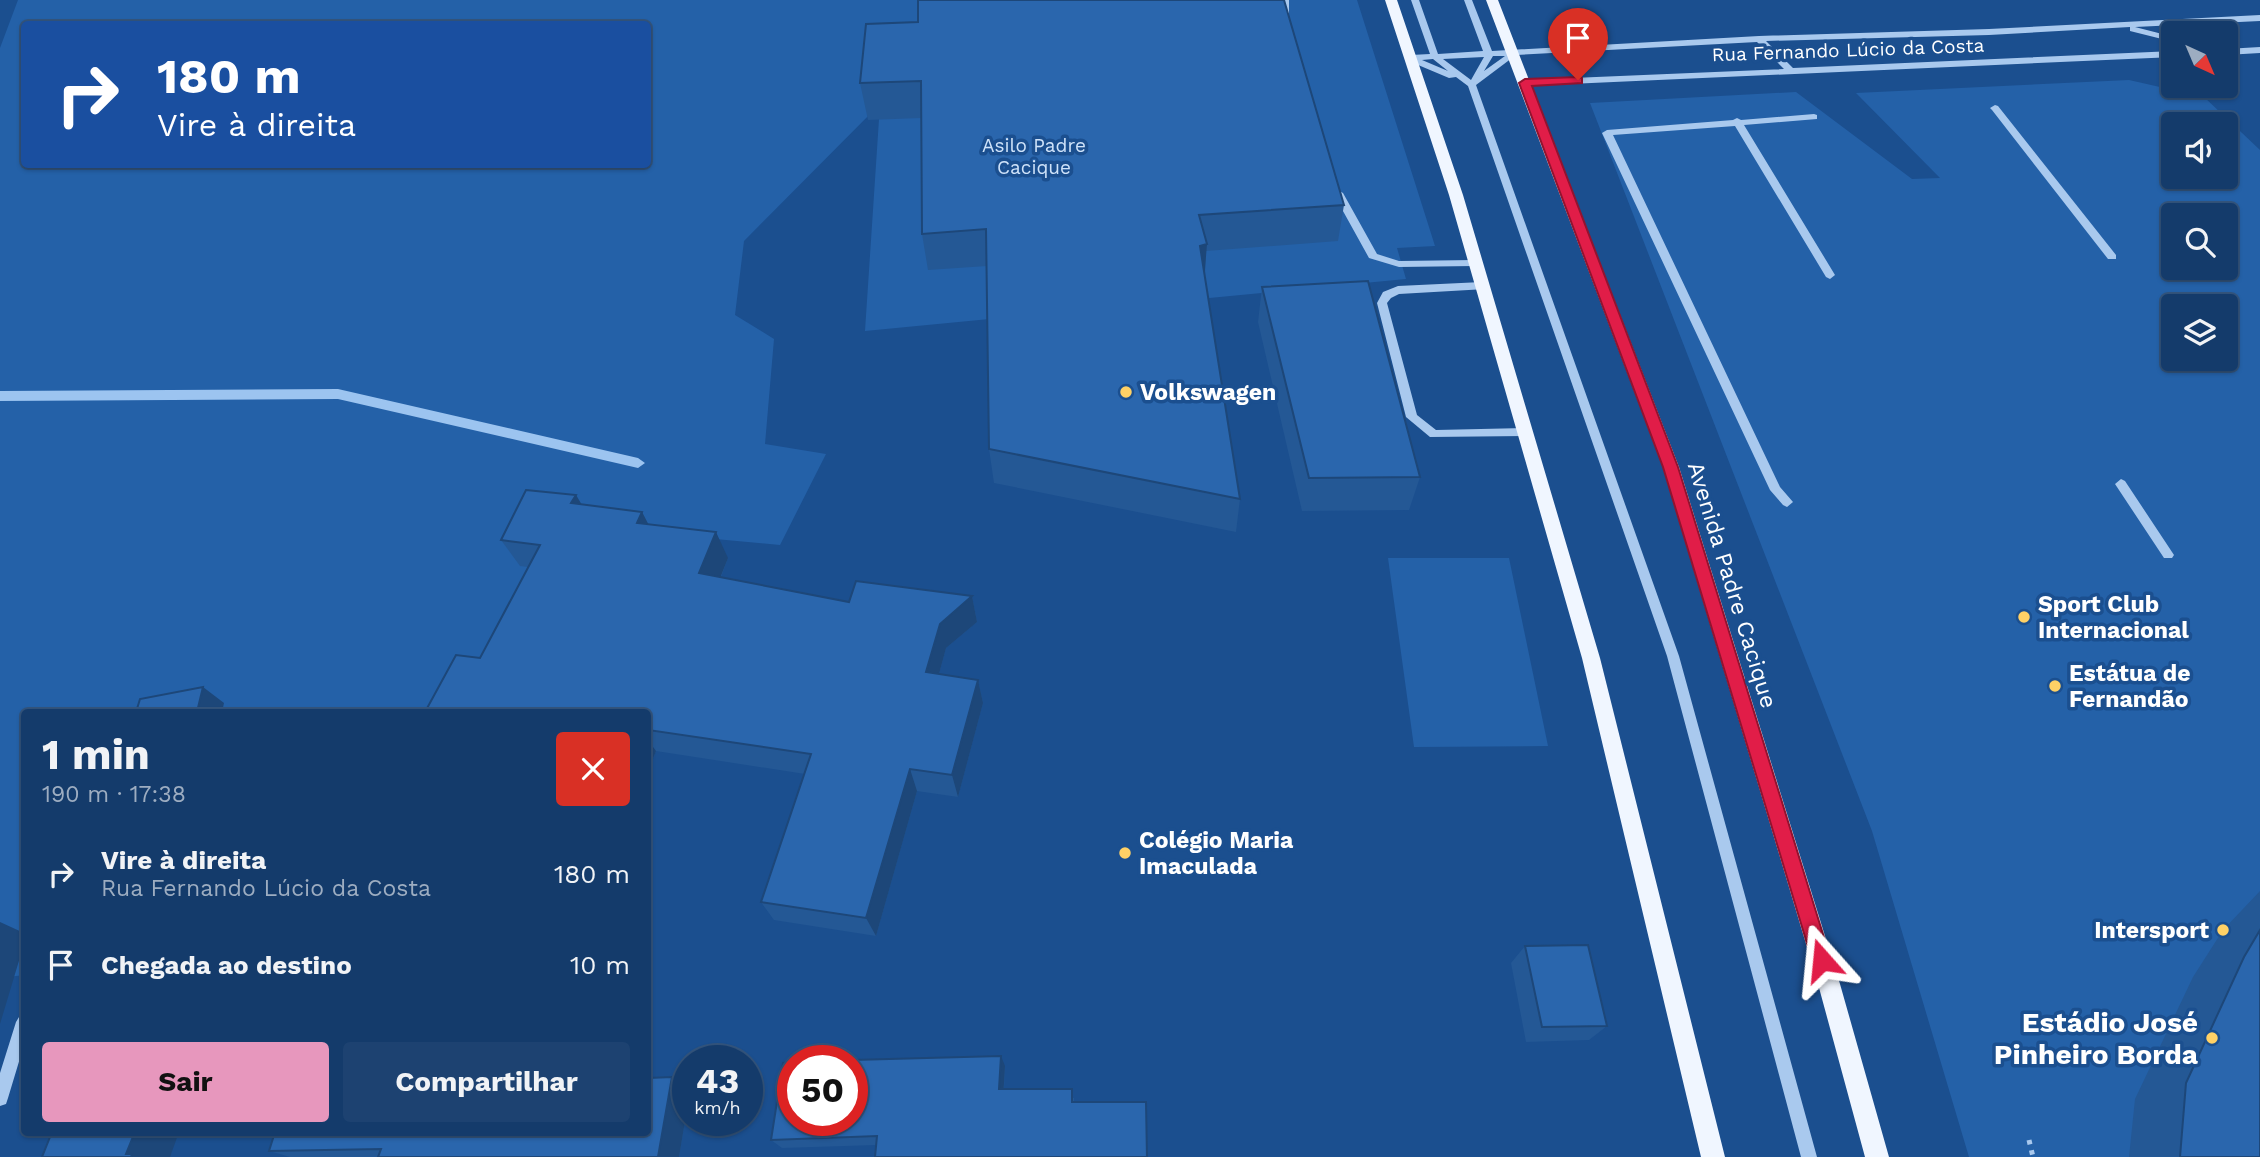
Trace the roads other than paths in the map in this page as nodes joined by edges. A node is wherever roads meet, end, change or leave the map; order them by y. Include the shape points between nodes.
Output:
1 (1285, 0) edge
2 (1391, 0) edge
3 (1415, 0) edge
4 (1468, 0) edge
5 (1492, 0) edge
6 (2260, 18) edge
7 (2124, 26) junction
8 (1286, 29) edge
9 (2161, 36) edge
10 (1759, 39) junction
11 (2260, 50) edge
12 (2238, 51) edge
13 (1513, 53) junction
14 (1489, 54) junction
15 (2161, 55) edge
16 (1435, 57) junction
17 (1410, 58) junction
18 (1790, 70) junction
19 (1525, 83) junction
20 (1472, 85) junction
21 (1994, 108) dead end
22 (1814, 117) dead end
23 (1737, 121) junction
24 (1332, 178) edge
25 (2112, 257) dead end
26 (1474, 263) junction
27 (1830, 275) dead end
28 (1482, 286) junction
29 (1525, 432) junction
30 (2121, 484) dead end
31 (1787, 502) dead end
32 (2168, 555) dead end
33 (21, 1032) edge
34 (0, 1098) edge
35 (1713, 1157) edge
36 (1809, 1157) edge
37 (1877, 1157) edge

1 - 8 street
2 - 17 main road
3 - 16 street
4 - 14 street
5 - 13 main road, Avenida Padre Cacique
6 - 7 street, Rua Fernando Lúcio da Costa
7 - 9 street
7 - 10 street, Rua Fernando Lúcio da Costa
10 - 13 street, Rua Fernando Lúcio da Costa
10 - 18 street
11 - 12 street
13 - 14 street, Rua Fernando Lúcio da Costa
13 - 19 main road, Avenida Padre Cacique
13 - 20 street
14 - 16 street, Rua Fernando Lúcio da Costa
14 - 20 street
15 - 18 street, Rua Fernando Lúcio da Costa
16 - 17 street, Rua Fernando Lúcio da Costa
16 - 20 street
17 - 20 street
17 - 26 main road
18 - 19 street, Rua Fernando Lúcio da Costa
19 - 37 main road, Avenida Padre Cacique via 1671,467
20 - 36 street via 1673,656
21 - 25 street
22 - 23 street
23 - 27 street
23 - 31 street via 1607,133 1776,490
24 - 26 street via 1373,256 1399,264
26 - 28 main road
28 - 29 main road
28 - 29 street via 1398,290 1387,295 1382,303 1403,390 1412,417 1434,433
29 - 35 main road via 1591,658
30 - 32 street
33 - 34 street

